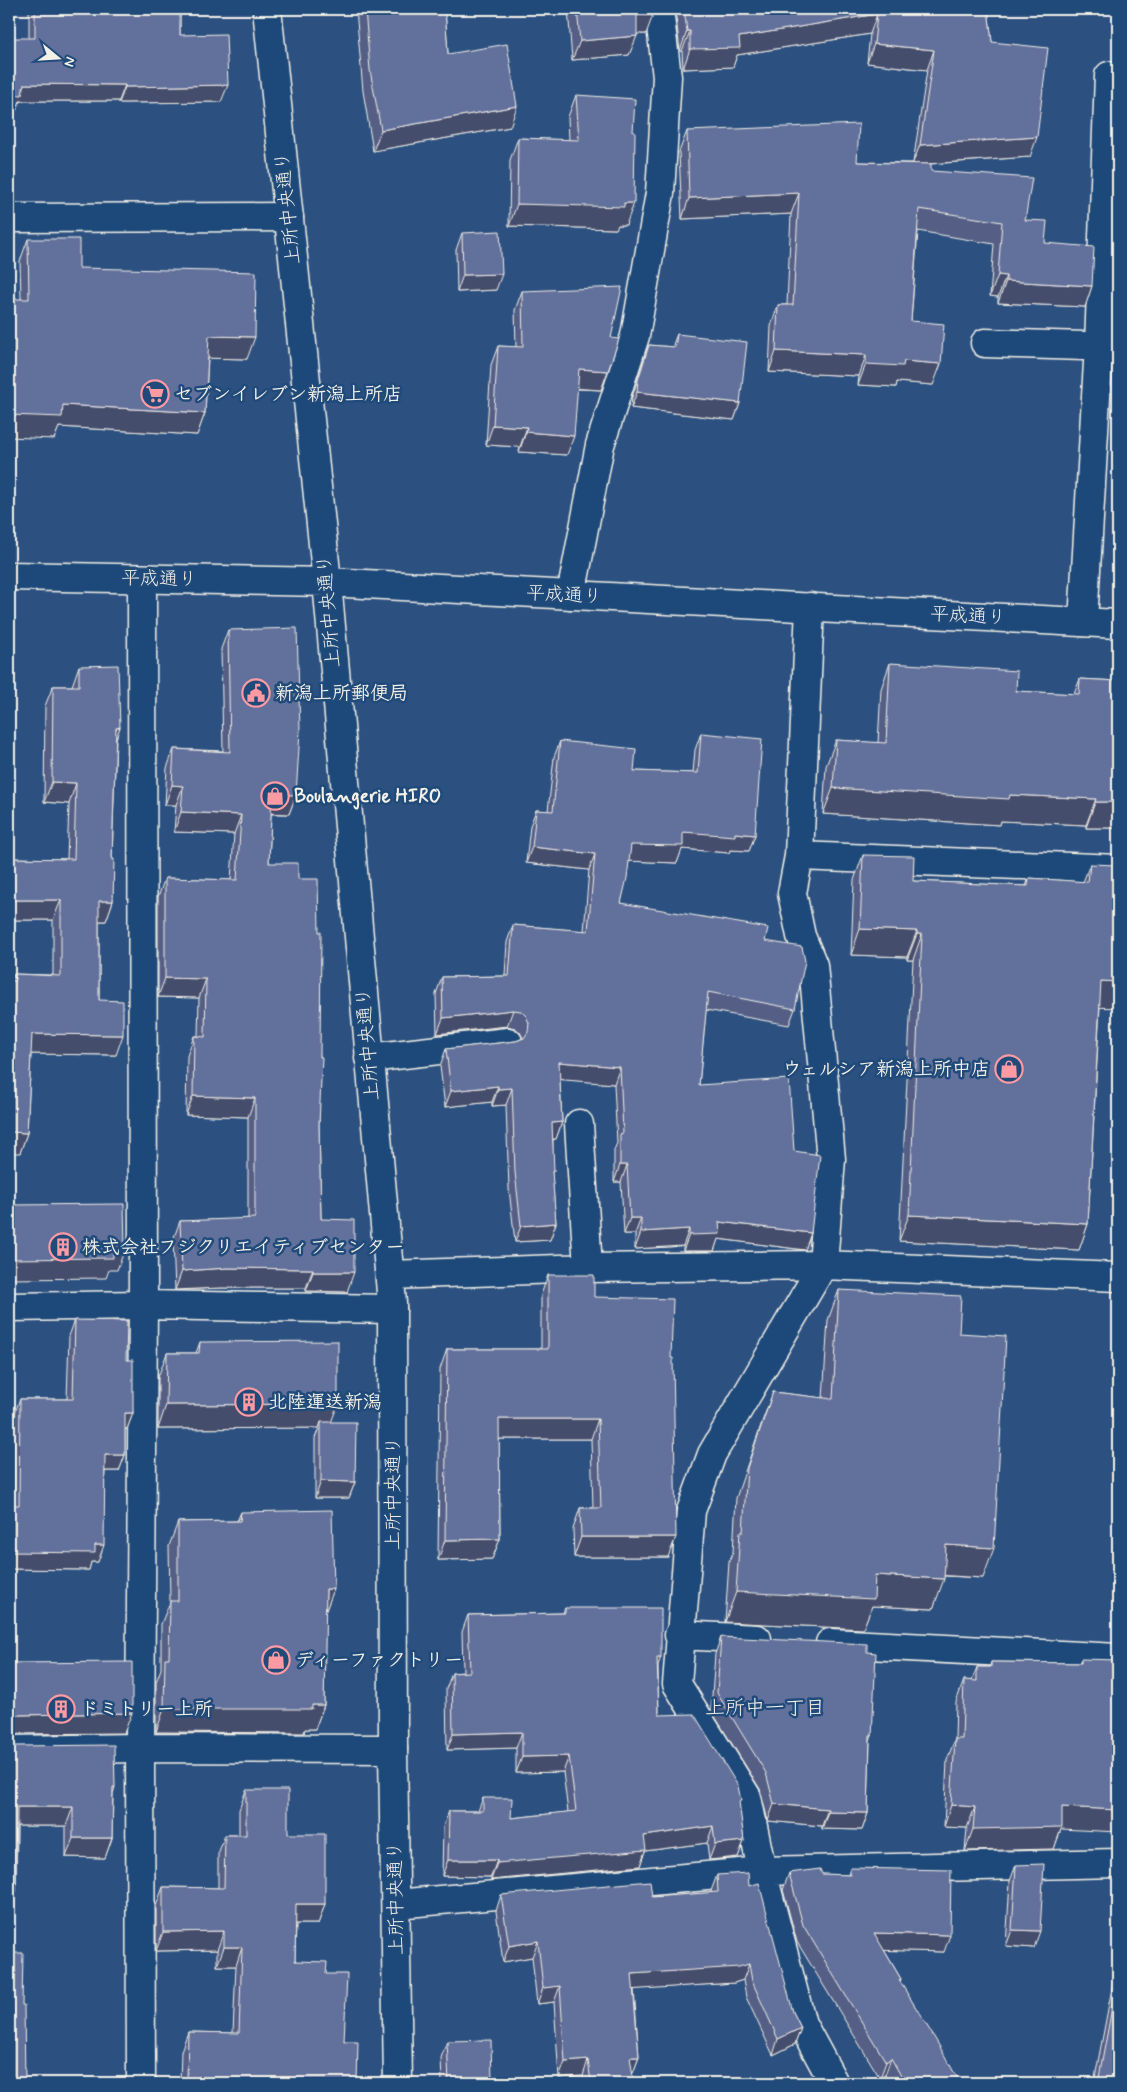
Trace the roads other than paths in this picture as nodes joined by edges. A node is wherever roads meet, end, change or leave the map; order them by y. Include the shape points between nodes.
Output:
1 (268, 9) edge
2 (659, 9) edge
3 (1109, 76) dead end
4 (289, 217) junction
5 (9, 218) edge
6 (985, 343) dead end
7 (1108, 346) edge
8 (9, 576) edge
9 (142, 579) junction
10 (327, 582) junction
11 (571, 595) junction
12 (810, 607) junction
13 (1083, 622) junction
14 (1118, 624) edge
15 (799, 856) junction
16 (1118, 869) edge
17 (508, 1042) edge
18 (369, 1058) junction
19 (579, 1124) dead end
20 (823, 1265) junction
21 (588, 1268) junction
22 (390, 1275) junction
23 (1118, 1277) edge
24 (143, 1305) junction
25 (9, 1307) edge
26 (392, 1309) junction
27 (679, 1636) junction
28 (779, 1641) edge
29 (809, 1642) edge
30 (1118, 1658) edge
31 (140, 1748) junction
32 (393, 1749) junction
33 (9, 1750) edge
34 (1118, 1863) edge
35 (762, 1871) junction
36 (396, 1904) junction
37 (142, 2083) edge
38 (398, 2083) edge
39 (834, 2083) edge

1 - 4 street, 上所中央通り
2 - 11 street via 667,76 660,193 635,336 600,445
3 - 7 street
4 - 5 street
4 - 10 street, 上所中央通り
6 - 7 street
7 - 13 street
8 - 9 street, 平成通り
9 - 10 street, 平成通り
9 - 24 street
10 - 11 street, 平成通り
10 - 18 street, 上所中央通り
11 - 12 street, 平成通り
12 - 13 street, 平成通り
12 - 15 street
13 - 14 street, 平成通り
15 - 16 street
15 - 20 street via 792,893 801,936 813,965 832,1159
17 - 18 street
18 - 22 street, 上所中央通り
19 - 21 street
20 - 21 street
20 - 23 street
20 - 27 street via 712,1454 691,1511
21 - 22 street
22 - 26 street, 上所中央通り
24 - 25 street
24 - 26 street
24 - 31 street
26 - 32 street, 上所中央通り
27 - 28 street
27 - 35 street via 677,1684 747,1797
29 - 30 street
31 - 32 street
31 - 33 street
31 - 37 street
32 - 36 street, 上所中央通り
34 - 35 street
35 - 36 street
35 - 39 street via 802,2024
36 - 38 street, 上所中央通り

